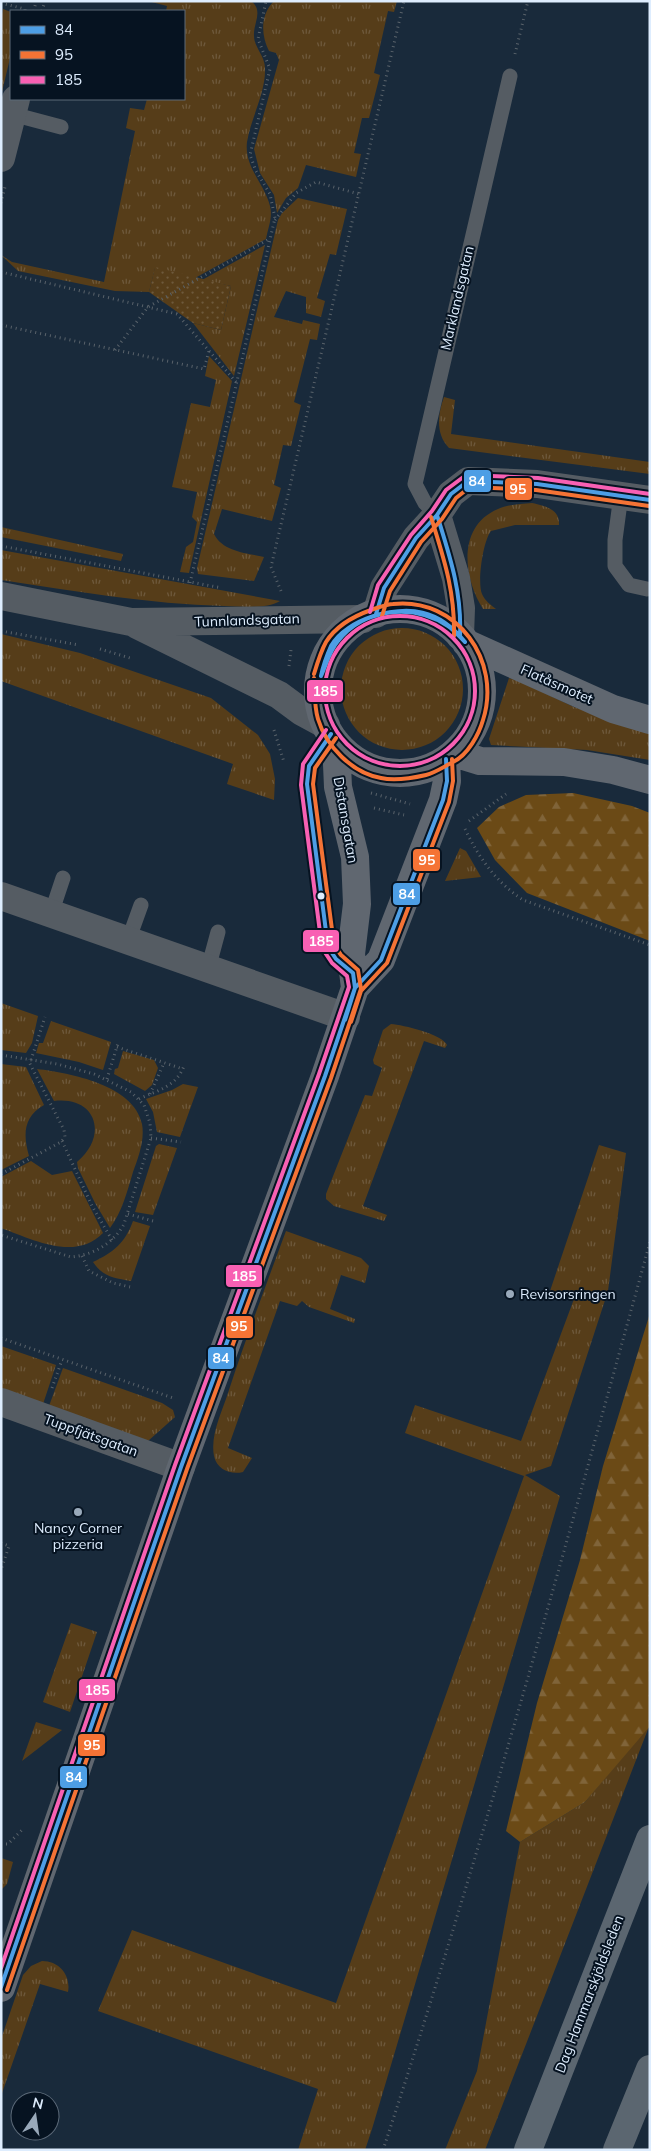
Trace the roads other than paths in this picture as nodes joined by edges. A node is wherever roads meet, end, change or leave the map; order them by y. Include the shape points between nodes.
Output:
1 (510, 76) road end
2 (14, 106) edge
3 (61, 127) dead end
4 (1, 158) edge
5 (621, 495) junction
6 (650, 500) edge
7 (438, 515) junction
8 (647, 589) dead end
9 (1, 596) edge
10 (370, 616) junction
11 (132, 622) junction
12 (463, 639) junction
13 (650, 720) edge
14 (331, 734) junction
15 (450, 756) junction
16 (650, 780) edge
17 (63, 878) dead end
18 (1, 896) edge
19 (141, 905) dead end
20 (51, 914) junction
21 (218, 932) dead end
22 (128, 941) junction
23 (208, 969) junction
24 (354, 980) junction
25 (346, 1017) junction
26 (1, 1402) edge
27 (181, 1467) junction
28 (650, 1839) edge
29 (10, 1934) edge
30 (1, 1988) edge
31 (650, 2068) edge
32 (528, 2150) edge
33 (617, 2150) edge

1 - 7 lane, Marklandsgatan via 416,484 425,503
2 - 3 lane
2 - 4 street
5 - 6 street
5 - 7 street via 537,484 468,481 451,494
5 - 8 lane via 615,566 629,586
7 - 10 street via 416,538
7 - 12 street, Marklandsgatan via 456,578
9 - 11 street, Tunnlandsgatan
10 - 11 street, Tunnlandsgatan
10 - 12 street, Flatåsmotet via 399,610 421,613 442,622
10 - 14 street, Flatåsmotet via 348,629 335,643 323,665 319,702
11 - 14 street, Tunnlandsgatan via 279,695
12 - 13 street, Flatåsmotet via 613,709
12 - 15 street, Flatåsmotet via 478,664 482,700 476,724
14 - 15 street via 348,755 363,764 397,773 431,767
14 - 24 street, Distansgatan via 338,787 355,856 356,904 351,954
14 - 24 lane via 309,766 310,814 328,947
15 - 16 street via 480,761 564,762
15 - 24 street, Distansgatan via 443,800 381,960
17 - 20 lane
18 - 20 street
19 - 22 lane
20 - 22 street
21 - 23 lane
22 - 23 street
23 - 25 street
24 - 25 street, Distansgatan
25 - 27 street, Distansgatan
26 - 27 street, Tuppfjätsgatan
27 - 29 street, Distansgatan
28 - 32 main road, Dag Hammarskjöldsleden
29 - 30 street, Distansgatan
31 - 33 main road

